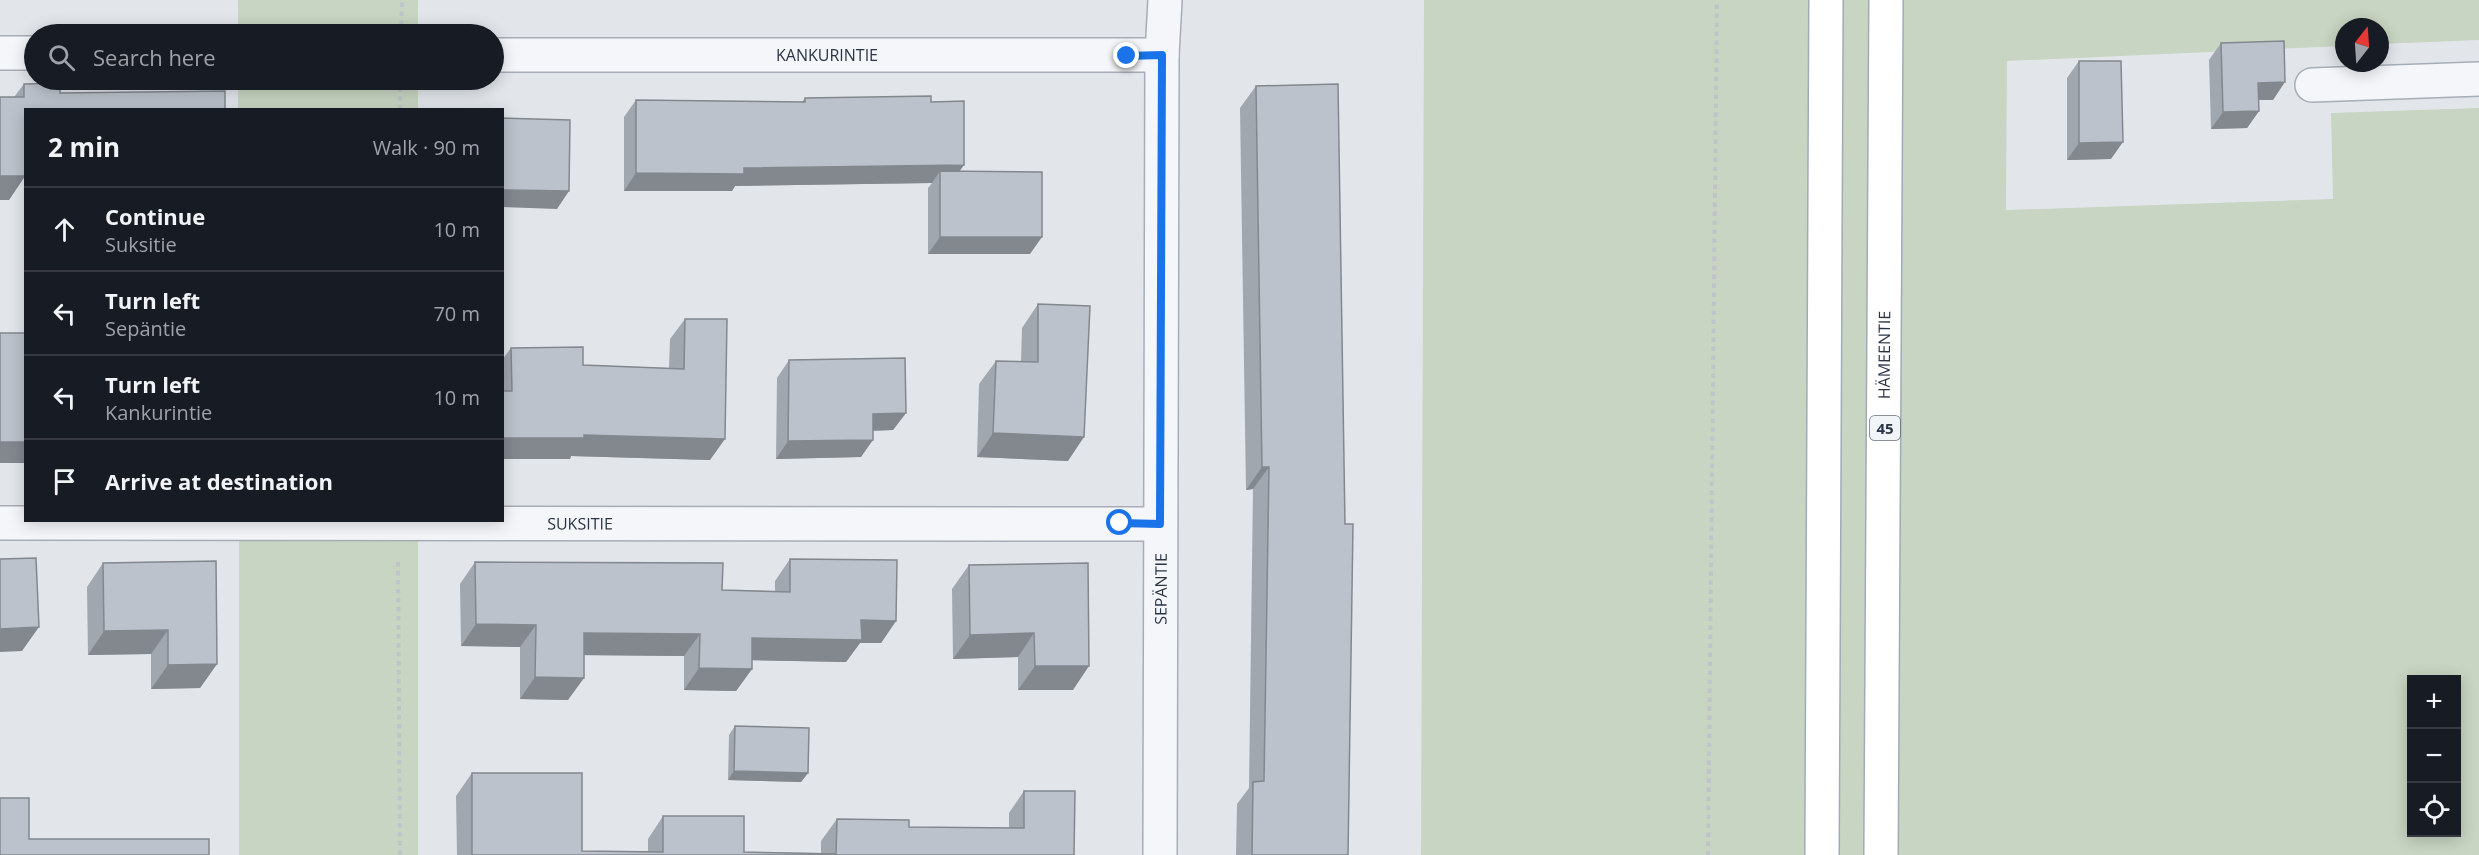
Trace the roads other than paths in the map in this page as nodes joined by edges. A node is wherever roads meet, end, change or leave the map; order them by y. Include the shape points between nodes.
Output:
1 (1165, 0) edge
2 (1826, 0) edge
3 (1886, 0) edge
4 (0, 53) edge
5 (24, 53) edge
6 (504, 55) edge
7 (1162, 55) junction
8 (2479, 79) edge
9 (2312, 85) dead end
10 (398, 522) edge
11 (0, 523) edge
12 (1160, 524) junction
13 (1160, 855) edge
14 (1822, 855) edge
15 (1881, 855) edge

1 - 7 street, SEPÄNTIE
2 - 14 main road
3 - 15 main road, HÄMEENTIE / 45
4 - 5 street
6 - 7 street, KANKURINTIE
7 - 12 street, SEPÄNTIE
8 - 9 street
10 - 11 street, SUKSITIE
10 - 12 street, SUKSITIE
12 - 13 street, SEPÄNTIE

